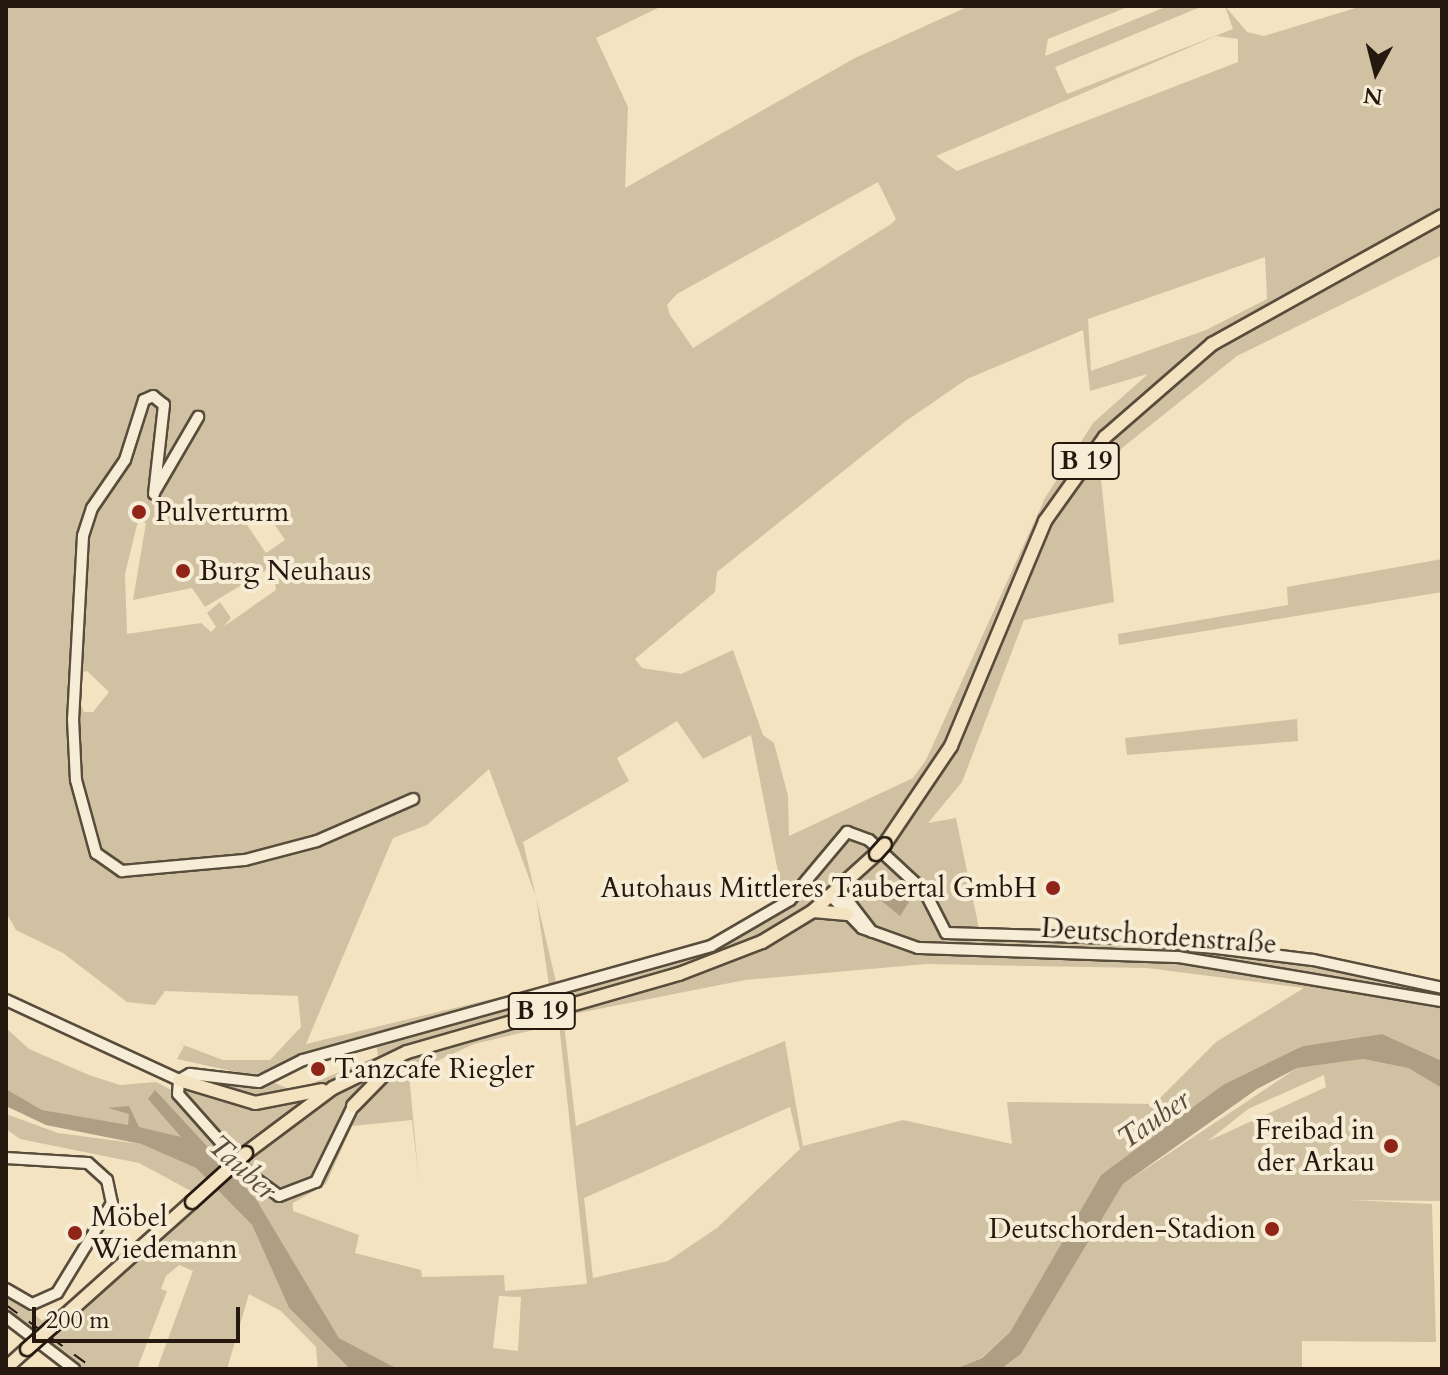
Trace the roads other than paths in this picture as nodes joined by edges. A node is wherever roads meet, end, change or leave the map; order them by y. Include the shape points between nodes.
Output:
1 (1442, 216) edge
2 (198, 417) dead end
3 (413, 799) dead end
4 (835, 893) junction
5 (813, 911) junction
6 (847, 914) junction
7 (872, 932) junction
8 (1442, 988) edge
9 (6, 1000) edge
10 (1442, 1001) edge
11 (407, 1052) junction
12 (179, 1080) junction
13 (333, 1088) junction
14 (353, 1106) joint
15 (6, 1158) edge
16 (6, 1289) edge
17 (8, 1322) edge
18 (6, 1368) edge
19 (74, 1369) edge

1 - 4 main road, B 19 via 1212,344 1105,437 1045,521 951,746 880,849
2 - 3 street via 154,494 164,405 153,396 144,400 125,460 92,508 83,536 73,719 76,780 96,853 122,871 245,860 317,841
4 - 5 main road, B 19
4 - 6 street, Deutschordenstraße
4 - 7 street
5 - 6 main road
5 - 11 main road, B 19 via 704,967
6 - 7 street, Deutschordenstraße
7 - 10 street, Deutschordenstraße via 931,950 1106,952 1269,967
8 - 12 street via 1271,954 939,927 925,892 869,840 847,832 790,900 711,946 338,1050 259,1082 190,1074
9 - 12 street
11 - 13 main road, B 19
11 - 14 main road
12 - 13 main road via 255,1103
12 - 14 street via 178,1094 249,1174 279,1196 316,1182
13 - 18 main road, B 19, bridge via 246,1153
15 - 16 street via 88,1163 107,1180 112,1203 57,1293 32,1304
17 - 19 street

